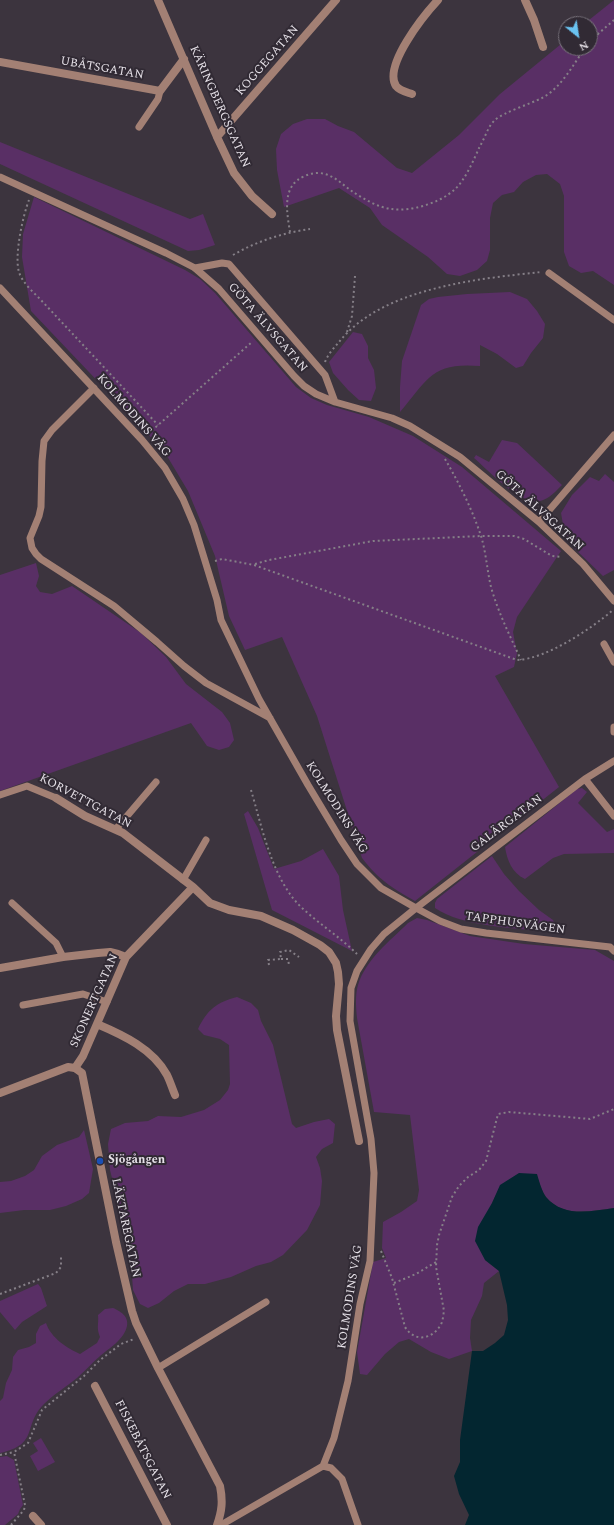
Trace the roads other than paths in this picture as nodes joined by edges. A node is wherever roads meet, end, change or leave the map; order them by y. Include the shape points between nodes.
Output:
1 (158, 0) edge
2 (336, 0) edge
3 (438, 0) edge
4 (525, 0) edge
5 (543, 47) dead end
6 (184, 59) junction
7 (0, 62) edge
8 (160, 91) junction
9 (412, 94) dead end
10 (139, 127) dead end
11 (217, 137) junction
12 (0, 177) edge
13 (0, 182) edge
14 (272, 214) dead end
15 (195, 268) junction
16 (549, 273) road end
17 (0, 288) edge
18 (614, 320) edge
19 (94, 388) junction
20 (335, 402) junction
21 (614, 435) edge
22 (538, 522) junction
23 (614, 601) edge
24 (604, 644) dead end
25 (614, 662) edge
26 (270, 718) junction
27 (614, 727) edge
28 (614, 732) edge
29 (614, 761) edge
30 (585, 779) junction
31 (156, 782) dead end
32 (0, 795) edge
33 (56, 798) joint
34 (614, 816) edge
35 (116, 830) junction
36 (206, 840) dead end
37 (183, 880) junction
38 (193, 887) junction
39 (12, 902) dead end
40 (416, 908) junction
41 (613, 949) edge
42 (63, 957) junction
43 (126, 957) junction
44 (0, 968) edge
45 (107, 1002) junction
46 (23, 1005) dead end
47 (97, 1024) junction
48 (75, 1068) junction
49 (0, 1093) edge
50 (175, 1095) dead end
51 (359, 1141) dead end
52 (266, 1302) dead end
53 (158, 1368) junction
54 (95, 1386) dead end
55 (323, 1466) junction
56 (33, 1516) dead end
57 (41, 1525) edge
58 (167, 1525) edge
59 (217, 1525) edge
60 (221, 1525) edge
61 (358, 1525) edge

1 - 6 street, KÄRINGBERGSGATAN
2 - 11 street, KOGGEGATAN
3 - 9 street via 412,33 394,69 396,86 403,92
4 - 5 street
6 - 8 street
6 - 11 street, KÄRINGBERGSGATAN
7 - 8 street, UBÅTSGATAN
8 - 10 lane via 158,99
11 - 14 street, KÄRINGBERGSGATAN via 234,173 252,196
12 - 13 lane
12 - 15 lane, GÖTA ÄLVSGATAN
15 - 20 lane, GÖTA ÄLVSGATAN via 219,289 304,386
15 - 20 lane via 229,264 325,375
16 - 18 lane
17 - 19 lane, KOLMODINS VÄG
19 - 26 lane, KOLMODINS VÄG via 165,468 183,499 206,563 221,620
19 - 26 lane via 44,441 41,507 30,538 32,548 42,559 114,606 206,683
20 - 22 lane, GÖTA ÄLVSGATAN via 376,412 410,426 460,457
21 - 22 lane
22 - 23 lane, GÖTA ÄLVSGATAN via 572,554
24 - 25 lane
26 - 40 lane, KOLMODINS VÄG via 341,840 358,864 381,888
27 - 28 lane
29 - 30 lane, GALÄRGATAN
30 - 34 lane
30 - 40 lane, GALÄRGATAN
31 - 35 lane
32 - 33 lane, KORVETTGATAN via 27,786
33 - 35 street, KORVETTGATAN via 85,816
35 - 37 street, KORVETTGATAN
36 - 37 lane
37 - 38 street, KORVETTGATAN
38 - 43 street, SKONERTGATAN
38 - 51 street, KORVETTGATAN via 210,903 261,916 320,945 332,956 339,984 337,1030
39 - 42 lane via 56,943
40 - 41 lane, TAPPHUSVÄGEN via 461,929
40 - 55 lane, KOLMODINS VÄG via 384,934 371,949 363,960 351,988 350,1022 371,1139 374,1173 372,1232 370,1261 360,1304 348,1381 334,1438
42 - 43 street via 110,952
42 - 44 street
43 - 45 street, SKONERTGATAN
45 - 46 lane via 83,994
45 - 47 street, SKONERTGATAN
47 - 48 street, SKONERTGATAN
47 - 50 street via 118,1032 151,1055 167,1075
48 - 49 street via 68,1067
48 - 53 street, LÄKTAREGATAN via 82,1073 84,1080 127,1294 134,1317
52 - 53 lane
53 - 59 street, LÄKTAREGATAN via 220,1486 223,1504
54 - 58 street, FISKEBÅTSGATAN
55 - 60 lane
55 - 61 lane via 331,1468 342,1479
56 - 57 street

